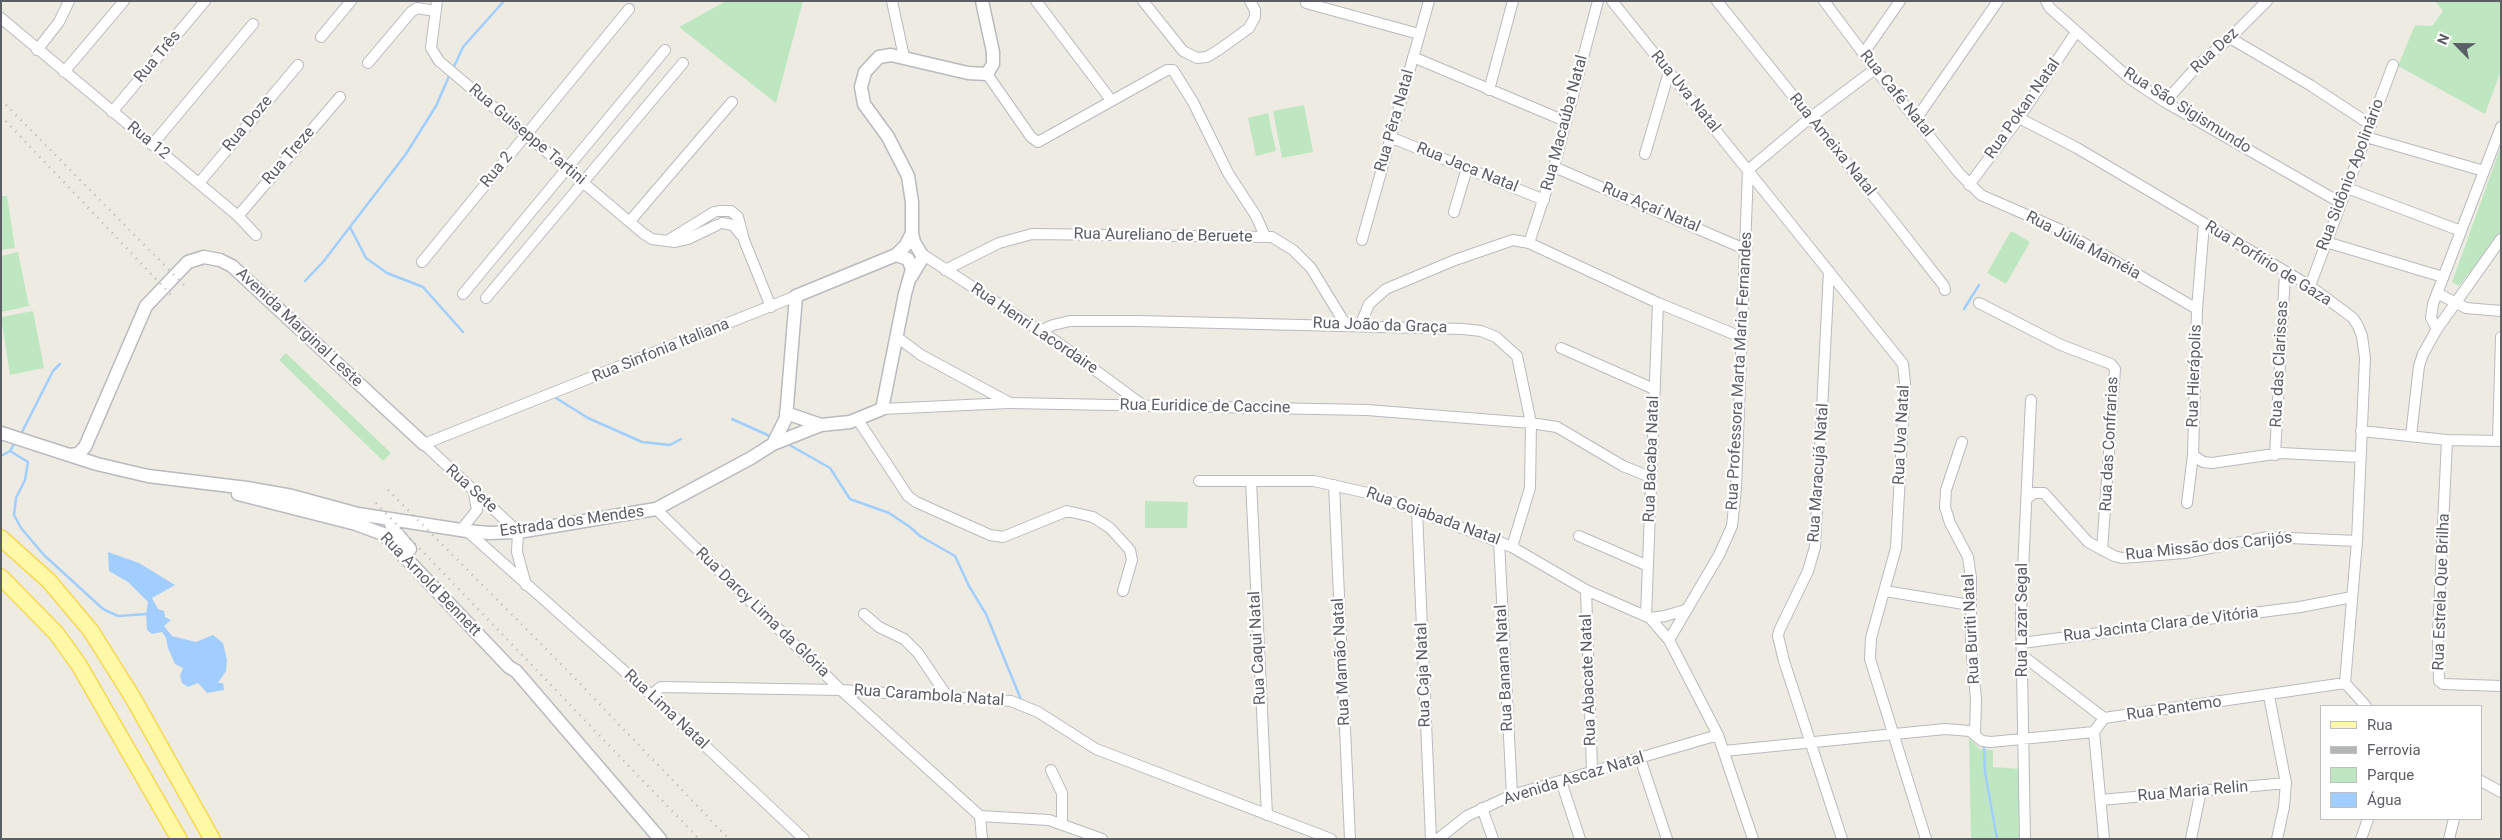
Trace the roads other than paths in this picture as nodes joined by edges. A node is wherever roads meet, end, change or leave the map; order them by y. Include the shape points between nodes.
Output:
1 (69, 1) edge
2 (124, 1) edge
3 (205, 1) edge
4 (351, 1) edge
5 (892, 1) edge
6 (982, 1) edge
7 (1036, 1) edge
8 (1143, 1) edge
9 (1250, 1) edge
10 (1429, 1) edge
11 (1513, 1) edge
12 (1598, 1) edge
13 (1612, 1) edge
14 (1717, 1) edge
15 (1824, 1) edge
16 (1900, 1) edge
17 (1998, 1) edge
18 (2037, 1) edge
19 (2267, 1) edge
20 (1306, 3) dead end
21 (1324, 4) edge
22 (2048, 5) edge
23 (436, 6) edge
24 (629, 9) dead end
25 (1, 18) edge
26 (253, 24) dead end
27 (2076, 32) junction
28 (1419, 34) junction
29 (321, 37) dead end
30 (2230, 38) junction
31 (38, 50) junction
32 (665, 50) dead end
33 (1863, 54) junction
34 (904, 57) junction
35 (1413, 57) junction
36 (368, 63) dead end
37 (684, 63) dead end
38 (298, 65) dead end
39 (2393, 65) dead end
40 (1874, 69) junction
41 (64, 72) junction
42 (1668, 72) junction
43 (987, 74) junction
44 (1489, 90) junction
45 (340, 97) dead end
46 (1111, 100) junction
47 (732, 102) dead end
48 (2165, 102) junction
49 (112, 112) junction
50 (1810, 118) junction
51 (2019, 118) junction
52 (1916, 119) junction
53 (1565, 121) junction
54 (2370, 125) junction
55 (2501, 127) edge
56 (526, 135) junction
57 (1390, 137) junction
58 (2366, 137) junction
59 (152, 145) junction
60 (1645, 154) dead end
61 (1554, 167) junction
62 (566, 168) junction
63 (1467, 168) junction
64 (1748, 170) junction
65 (2484, 171) junction
66 (584, 182) junction
67 (199, 183) junction
68 (1969, 185) junction
69 (2347, 188) junction
70 (1544, 200) junction
71 (2341, 203) junction
72 (1454, 212) dead end
73 (238, 216) junction
74 (630, 221) junction
75 (2204, 224) junction
76 (2460, 230) junction
77 (256, 235) dead end
78 (1265, 236) junction
79 (2226, 238) junction
80 (2501, 239) edge
81 (744, 240) junction
82 (1362, 240) dead end
83 (667, 241) junction
84 (2326, 242) junction
85 (1529, 243) junction
86 (914, 245) junction
87 (2203, 249) junction
88 (1747, 250) junction
89 (896, 255) junction
90 (422, 262) dead end
91 (945, 270) junction
92 (1829, 270) junction
93 (2285, 273) junction
94 (911, 277) junction
95 (2443, 277) junction
96 (2310, 286) junction
97 (1945, 290) dead end
98 (463, 294) dead end
99 (2437, 294) junction
100 (796, 296) junction
101 (486, 298) dead end
102 (1658, 303) junction
103 (1979, 303) dead end
104 (2456, 303) junction
105 (771, 307) junction
106 (2197, 309) junction
107 (2501, 311) edge
108 (1346, 325) junction
109 (1360, 326) junction
110 (2437, 329) junction
111 (1040, 331) junction
112 (897, 337) junction
113 (1741, 337) junction
114 (2501, 337) edge
115 (1561, 348) dead end
116 (1654, 389) junction
117 (2031, 400) dead end
118 (1010, 403) junction
119 (1144, 406) junction
120 (882, 409) junction
121 (786, 413) junction
122 (858, 420) junction
123 (1531, 422) junction
124 (821, 425) junction
125 (2361, 431) junction
126 (7, 435) edge
127 (2411, 436) junction
128 (2447, 440) junction
129 (2499, 441) edge
130 (1962, 442) dead end
131 (424, 444) junction
132 (773, 444) junction
133 (85, 447) junction
134 (69, 455) junction
135 (2193, 455) junction
136 (2275, 455) junction
137 (2360, 457) junction
138 (94, 463) junction
139 (1650, 477) junction
140 (187, 481) junction
141 (1199, 481) dead end
142 (1251, 481) junction
143 (1334, 484) junction
144 (474, 492) junction
145 (2028, 498) junction
146 (2187, 503) dead end
147 (656, 509) junction
148 (1417, 511) junction
149 (394, 520) junction
150 (464, 530) junction
151 (518, 532) junction
152 (1579, 536) dead end
153 (4, 539) edge
154 (1499, 541) junction
155 (2356, 541) junction
156 (1512, 547) junction
157 (2102, 550) junction
158 (1648, 566) junction
159 (1, 577) edge
160 (526, 585) junction
161 (1123, 590) dead end
162 (1586, 590) junction
163 (1885, 591) junction
164 (2352, 597) junction
165 (1970, 605) junction
166 (1686, 610) junction
167 (864, 614) dead end
168 (1648, 617) junction
169 (1669, 640) junction
170 (2022, 643) junction
171 (2023, 656) junction
172 (516, 671) junction
173 (2345, 683) junction
174 (2501, 686) edge
175 (841, 690) junction
176 (651, 695) junction
177 (947, 696) junction
178 (2269, 696) junction
179 (2365, 705) edge
180 (2104, 718) junction
181 (2094, 732) junction
182 (1892, 734) junction
183 (1718, 735) junction
184 (1975, 735) junction
185 (2023, 739) junction
186 (1812, 743) junction
187 (1724, 751) junction
188 (1640, 758) junction
189 (1051, 770) dead end
190 (1592, 770) junction
191 (1561, 781) junction
192 (2482, 782) edge
193 (2286, 783) junction
194 (2201, 790) junction
195 (2501, 792) edge
196 (1512, 796) junction
197 (2101, 800) junction
198 (1482, 808) junction
199 (1267, 815) junction
200 (980, 816) junction
201 (2368, 820) edge
202 (2454, 820) edge
203 (1062, 823) junction
204 (179, 839) edge
205 (212, 839) edge
206 (660, 839) edge
207 (804, 839) edge
208 (982, 839) edge
209 (1102, 839) edge
210 (1330, 839) edge
211 (1350, 839) edge
212 (1431, 839) edge
213 (1438, 839) edge
214 (1493, 839) edge
215 (1580, 839) edge
216 (1667, 839) edge
217 (1753, 839) edge
218 (1842, 839) edge
219 (1926, 839) edge
220 (2025, 839) edge
221 (2104, 839) edge
222 (2191, 839) edge
223 (2277, 839) edge
224 (2361, 839) edge
225 (2448, 839) edge

1 - 31 street
2 - 41 street
3 - 49 street, Rua Três
4 - 29 street
5 - 34 street
6 - 43 street via 993,52 993,64
7 - 46 street
8 - 9 street via 1183,51 1193,57 1207,57 1249,28 1255,18
10 - 28 street, Rua Pêra Natal
11 - 44 street
12 - 53 street, Rua Macaúba Natal
13 - 42 street, Rua Uva Natal
14 - 50 street, Rua Ameixa Natal
15 - 33 street, Rua Café Natal
16 - 33 street
17 - 52 street
18 - 22 street, Rua São Sigismundo
19 - 30 street, Rua Dez
20 - 21 street
21 - 28 street
22 - 27 street, Rua São Sigismundo
23 - 36 street via 411,12
23 - 56 street, Rua Guiseppe Tartini via 431,48 439,61
24 - 56 street, Rua 2
25 - 31 street, Rua 12
26 - 59 street
27 - 48 street, Rua São Sigismundo via 2129,78
27 - 51 street, Rua Pokan Natal
28 - 35 street, Rua Pêra Natal
30 - 48 street, Rua Dez via 2200,63
30 - 54 street
31 - 41 street, Rua 12
32 - 62 street
33 - 40 street, Rua Café Natal
34 - 43 street via 968,73
34 - 86 street via 885,56 873,62 865,72 861,87 864,104 888,137 908,176
35 - 44 street
35 - 57 street, Rua Pêra Natal
37 - 66 street
38 - 67 street, Rua Doze
39 - 54 street, Rua Sidônio Apolinário
40 - 50 street
40 - 52 street, Rua Café Natal
41 - 49 street, Rua 12
42 - 60 street
42 - 64 street, Rua Uva Natal
43 - 46 street via 1033,139 1041,141
44 - 53 street
45 - 73 street, Rua Treze
46 - 78 street via 1167,70 1175,72 1200,113 1228,174 1256,216
47 - 74 street
48 - 71 street, Rua São Sigismundo
49 - 59 street, Rua 12
50 - 64 street
50 - 97 street, Rua Ameixa Natal
51 - 68 street, Rua Pokan Natal
51 - 75 street, Rua Porfírio de Gaza via 2077,148
52 - 68 street, Rua Café Natal
53 - 61 street, Rua Macaúba Natal
54 - 58 street, Rua Sidônio Apolinário
55 - 65 street
56 - 62 street, Rua Guiseppe Tartini
56 - 90 street, Rua 2
57 - 63 street, Rua Jaca Natal
57 - 82 street, Rua Pêra Natal
58 - 65 street
58 - 69 street, Rua Sidônio Apolinário
59 - 67 street, Rua 12
61 - 70 street, Rua Macaúba Natal
61 - 88 street, Rua Açaí Natal
62 - 66 street, Rua Guiseppe Tartini
62 - 98 street
63 - 70 street, Rua Jaca Natal
63 - 72 street
64 - 88 street, Rua Professora Marta Maria Fernandes
64 - 92 street, Rua Uva Natal
65 - 76 street
66 - 74 street, Rua Guiseppe Tartini
66 - 101 street
67 - 73 street, Rua 12
68 - 106 street, Rua Júlia Maméia via 1986,197 2060,230
69 - 71 street, Rua Sidônio Apolinário
69 - 76 street
70 - 85 street, Rua Macaúba Natal
71 - 84 street, Rua Sidônio Apolinário
73 - 77 street, Rua 12
74 - 83 street, Rua Guiseppe Tartini via 652,239
75 - 79 street, Rua Porfírio de Gaza
75 - 87 street, Rua Hierápolis
76 - 95 street
78 - 91 street, Rua Aureliano de Beruete via 1032,234 999,243
78 - 108 street, Rua Aureliano de Beruete via 1282,242 1311,268
79 - 87 street via 2212,239
79 - 93 street, Rua Porfírio de Gaza
80 - 104 street
81 - 83 street, Rua Guiseppe Tartini via 733,225 720,224 688,239
81 - 83 street, Rua Guiseppe Tartini via 735,214 727,210 717,212
81 - 105 street, Rua Guiseppe Tartini
84 - 95 street
84 - 96 street, Rua Sidônio Apolinário
85 - 102 street
85 - 109 street via 1520,240 1503,242 1386,289 1369,304
86 - 89 street, Rua Sinfonia Italiana
86 - 91 street, Rua Henri Lacordaire
86 - 94 street via 922,261
87 - 106 street, Rua Hierápolis
88 - 113 street, Rua Professora Marta Maria Fernandes
89 - 94 street via 910,261
89 - 100 street, Rua Sinfonia Italiana
91 - 111 street, Rua Henri Lacordaire
92 - 163 street, Rua Uva Natal via 1901,360 1904,372 1896,548
92 - 186 street, Rua Maracujá Natal via 1815,547 1808,571 1778,636
93 - 96 street, Rua Porfírio de Gaza
93 - 136 street, Rua das Clarissas
94 - 112 street
95 - 99 street
96 - 125 street, Rua Porfírio de Gaza via 2352,318 2362,336 2365,358
99 - 104 street
99 - 110 street via 2431,311
100 - 105 street, Rua Sinfonia Italiana
100 - 121 street
102 - 113 street
102 - 116 street, Rua Bacaba Natal
103 - 157 street, Rua das Confrarias via 2061,345 2111,364 2115,369
104 - 107 street via 2466,308
104 - 110 street
105 - 131 street, Rua Sinfonia Italiana
106 - 135 street, Rua Hierápolis
108 - 109 street, Rua João da Graça
108 - 111 street, Rua João da Graça via 1070,321
109 - 123 street, Rua João da Graça via 1463,329 1496,337 1517,356
110 - 127 street via 2420,366
111 - 119 street, Rua Henri Lacordaire
112 - 118 street, Rua Euridice de Caccine via 946,370
112 - 120 street
113 - 166 street, Rua Professora Marta Maria Fernandes via 1732,526 1719,555
114 - 129 street
115 - 116 street
116 - 139 street, Rua Bacaba Natal
117 - 145 street, Rua Lazar Segal
118 - 119 street, Rua Euridice de Caccine
118 - 120 street, Estrada dos Mendes
119 - 123 street, Rua Euridice de Caccine via 1367,410
120 - 122 street, Estrada dos Mendes
121 - 124 street
121 - 132 street
122 - 124 street, Estrada dos Mendes
122 - 161 street via 908,496 990,535 1003,537 1067,511 1092,517 1110,528 1130,550 1132,560
123 - 139 street, Rua Euridice de Caccine via 1556,427 1622,466
123 - 156 street, Rua João da Graça via 1530,488
124 - 132 street, Estrada dos Mendes
125 - 127 street
125 - 137 street, Rua Porfírio de Gaza
126 - 134 street, Estrada dos Mendes
127 - 128 street
128 - 129 street
128 - 174 street, Rua Estrela Que Brilha via 2438,632 2439,681 2443,684
130 - 165 street, Rua Buriti Natal via 1946,490 1945,508 1968,557
131 - 133 street, Avenida Marginal Leste via 232,266 204,257 188,262 146,306
131 - 144 street, Rua Sete
132 - 147 street, Estrada dos Mendes
133 - 134 street via 78,454
133 - 138 street via 88,458
134 - 138 street, Estrada dos Mendes
135 - 136 street via 2203,462 2212,463
135 - 146 street, Rua Hierápolis
136 - 137 street
137 - 155 street, Rua Porfírio de Gaza
138 - 140 street, Estrada dos Mendes via 148,476
139 - 158 street, Rua Bacaba Natal
140 - 149 street, Estrada dos Mendes via 292,496
140 - 172 street, Rua Arnold Bennett via 378,531
141 - 142 street, Rua Goiabada Natal
142 - 143 street, Rua Goiabada Natal
142 - 199 street, Rua Caqui Natal
143 - 148 street, Rua Goiabada Natal
143 - 211 street, Rua Mamão Natal
144 - 150 street via 476,510
144 - 151 street, Rua Sete
145 - 157 street, Rua Missão dos Carijós via 2034,493 2044,493 2079,534
145 - 170 street, Rua Lazar Segal
147 - 151 street, Estrada dos Mendes
147 - 175 street, Rua Darcy Lima da Glória
148 - 154 street, Rua Goiabada Natal
148 - 212 street, Rua Caja Natal
149 - 150 street, Estrada dos Mendes
149 - 172 street, Rua Arnold Bennett via 391,527 395,533 515,662
150 - 151 street, Estrada dos Mendes
150 - 160 street, Rua Lima Natal via 477,537
151 - 160 street via 517,552
152 - 158 street
153 - 205 main road via 49,581 91,631 133,698
154 - 156 street, Rua Goiabada Natal
154 - 196 street, Rua Banana Natal
155 - 157 street, Rua Missão dos Carijós via 2268,537 2184,553 2126,558
155 - 164 street, Rua Porfírio de Gaza
156 - 162 street, Rua Goiabada Natal
158 - 168 street, Rua Bacaba Natal
159 - 204 main road via 56,633 79,665
160 - 176 street, Rua Lima Natal
162 - 168 street, Rua Goiabada Natal
162 - 190 street, Rua Abacate Natal
163 - 165 street
163 - 182 street, Rua Uva Natal via 1871,638 1870,660
164 - 170 street, Rua Jacinta Clara de Vitória via 2300,607
164 - 173 street, Rua Porfírio de Gaza
165 - 184 street, Rua Buriti Natal
166 - 168 street
166 - 169 street, Rua Professora Marta Maria Fernandes
167 - 177 street via 879,627 904,639 918,653
168 - 169 street, Rua Goiabada Natal
169 - 183 street
170 - 171 street, Rua Lazar Segal
171 - 180 street, Rua Pantemo
171 - 185 street, Rua Lazar Segal
172 - 206 street, Rua Arnold Bennett
173 - 178 street, Rua Pantemo
173 - 179 street
175 - 176 street, Rua Carambola Natal via 661,687
175 - 177 street, Rua Carambola Natal
175 - 200 street, Rua Darcy Lima da Glória
176 - 207 street, Rua Lima Natal
177 - 199 street, Rua Carambola Natal via 1022,704 1096,749
178 - 180 street, Rua Pantemo
178 - 193 street
180 - 181 street
181 - 185 street
181 - 197 street
182 - 184 street via 1963,729
182 - 186 street
182 - 219 street, Rua Uva Natal
183 - 187 street
183 - 188 street, Avenida Ascaz Natal
184 - 185 street via 1982,741
185 - 220 street, Rua Lazar Segal
186 - 187 street
186 - 218 street, Rua Maracujá Natal
187 - 217 street
188 - 190 street, Avenida Ascaz Natal
188 - 216 street
189 - 203 street via 1062,793
190 - 191 street, Avenida Ascaz Natal
191 - 196 street, Avenida Ascaz Natal
191 - 215 street
192 - 195 street
193 - 194 street, Rua Maria Relin
193 - 223 street
194 - 197 street, Rua Maria Relin
194 - 222 street
196 - 198 street, Avenida Ascaz Natal
197 - 221 street
198 - 213 street, Avenida Ascaz Natal
198 - 214 street
199 - 210 street, Rua Carambola Natal
200 - 203 street
200 - 208 street
201 - 224 street
202 - 225 street
203 - 209 street

